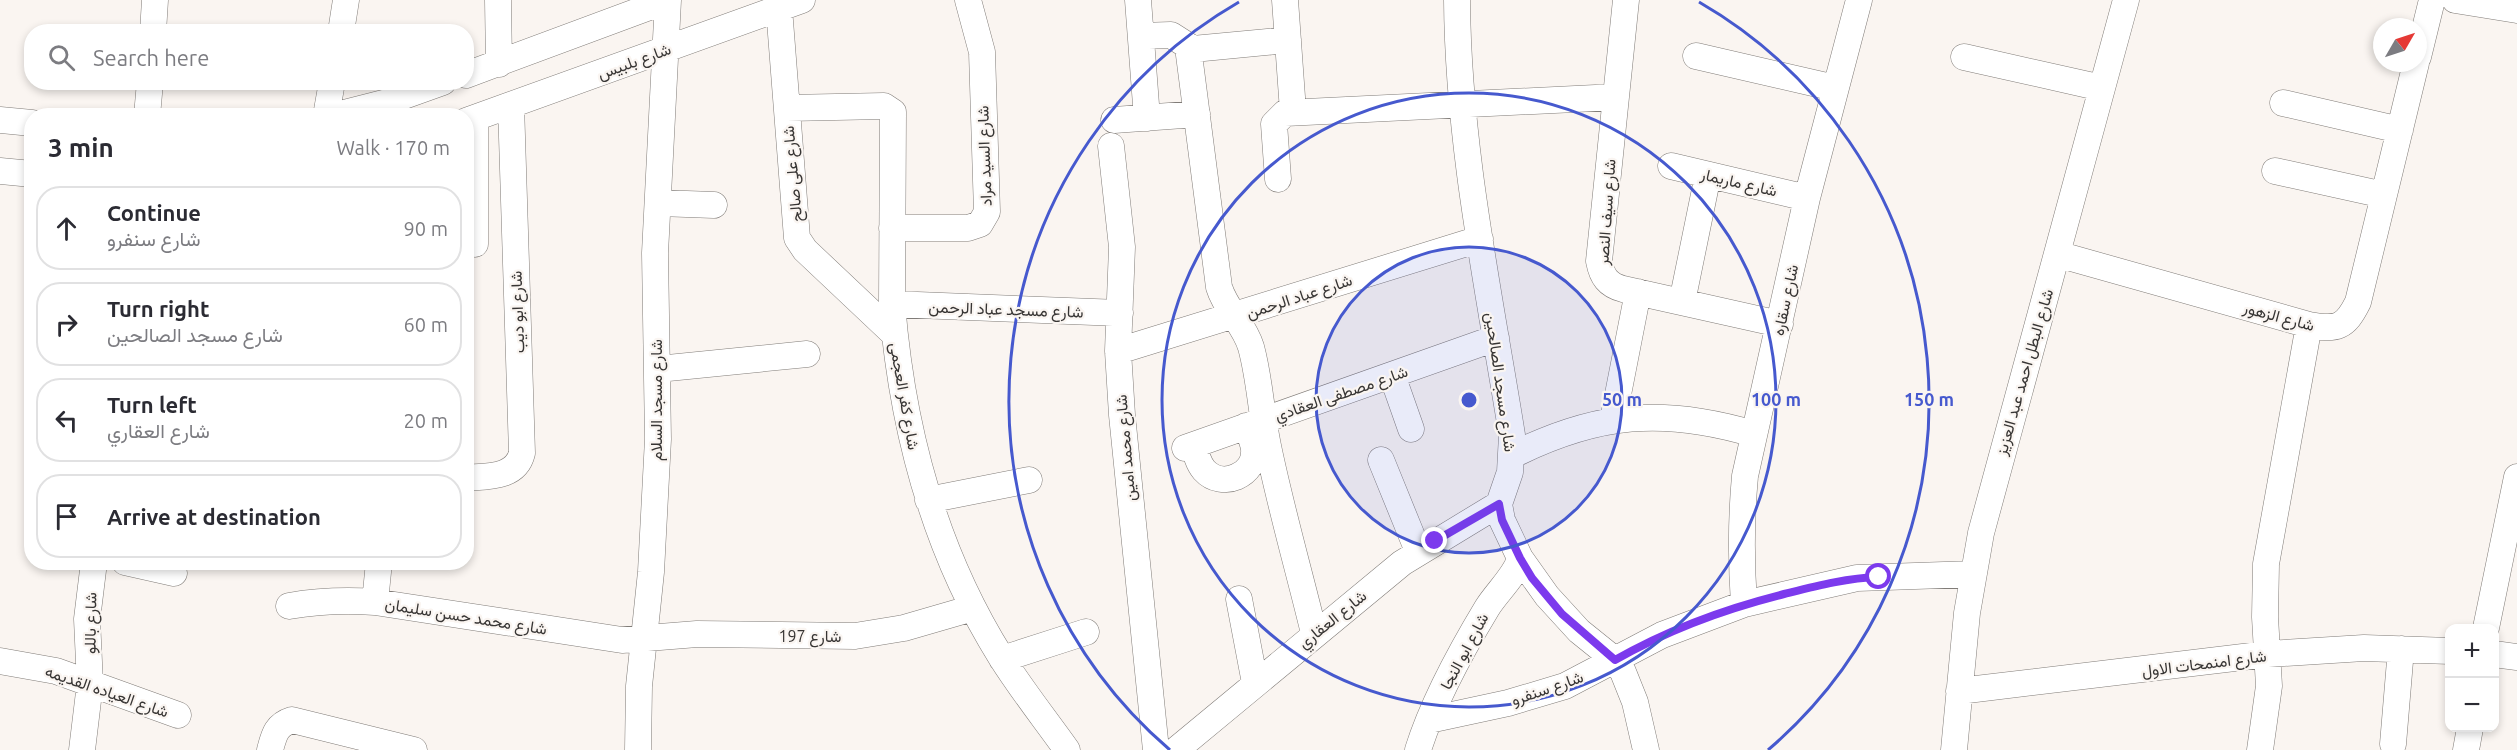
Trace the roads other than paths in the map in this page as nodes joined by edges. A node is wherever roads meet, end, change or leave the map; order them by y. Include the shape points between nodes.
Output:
1 (155, 0) edge
2 (346, 0) edge
3 (498, 0) edge
4 (668, 0) edge
5 (968, 0) edge
6 (1138, 0) edge
7 (1285, 0) edge
8 (1457, 0) edge
9 (1626, 0) edge
10 (1859, 0) edge
11 (2126, 0) edge
12 (2432, 0) edge
13 (2455, 0) edge
14 (790, 4) edge
15 (2517, 10) edge
16 (2427, 20) edge
17 (154, 24) edge
18 (342, 24) edge
19 (1141, 36) junction
20 (1288, 40) junction
21 (1188, 47) junction
22 (668, 49) junction
23 (1696, 56) dead end
24 (1964, 57) dead end
25 (499, 64) junction
26 (474, 72) edge
27 (2414, 72) edge
28 (1835, 88) junction
29 (2102, 88) junction
30 (149, 90) edge
31 (331, 90) edge
32 (421, 90) edge
33 (1616, 97) junction
34 (2283, 103) dead end
35 (1462, 104) junction
36 (511, 105) junction
37 (148, 108) edge
38 (327, 108) edge
39 (363, 108) edge
40 (787, 108) junction
41 (1293, 111) junction
42 (1197, 114) junction
43 (1147, 118) junction
44 (474, 119) edge
45 (0, 120) edge
46 (1114, 120) dead end
47 (24, 122) edge
48 (2400, 130) junction
49 (1111, 146) dead end
50 (1671, 166) dead end
51 (0, 171) edge
52 (2275, 171) dead end
53 (24, 173) edge
54 (1708, 175) junction
55 (1278, 179) dead end
56 (2384, 195) junction
57 (1807, 198) junction
58 (658, 203) junction
59 (714, 205) dead end
60 (892, 228) junction
61 (1480, 239) junction
62 (2057, 255) junction
63 (1638, 292) junction
64 (1682, 302) junction
65 (892, 304) junction
66 (1120, 314) junction
67 (1234, 317) junction
68 (1780, 324) junction
69 (2309, 325) junction
70 (894, 334) junction
71 (1497, 338) junction
72 (1119, 351) junction
73 (807, 354) dead end
74 (658, 369) junction
75 (1392, 375) junction
76 (1613, 420) junction
77 (1255, 423) junction
78 (1411, 429) dead end
79 (1754, 434) junction
80 (1513, 455) junction
81 (1381, 460) dead end
82 (474, 477) edge
83 (2517, 477) edge
84 (1029, 480) dead end
85 (928, 500) junction
86 (1499, 504) junction
87 (1418, 551) junction
88 (1520, 558) junction
89 (93, 570) edge
90 (161, 570) edge
91 (378, 570) edge
92 (174, 573) dead end
93 (1973, 574) junction
94 (1239, 599) dead end
95 (375, 602) junction
96 (1744, 604) junction
97 (289, 606) dead end
98 (973, 608) junction
99 (2487, 624) edge
100 (1086, 632) dead end
101 (1314, 633) junction
102 (643, 640) junction
103 (2401, 648) junction
104 (2445, 651) edge
105 (2268, 654) junction
106 (2499, 655) edge
107 (2517, 657) edge
108 (1002, 659) junction
109 (1615, 660) junction
110 (0, 661) edge
111 (1255, 683) junction
112 (90, 684) junction
113 (1959, 691) junction
114 (178, 715) dead end
115 (1429, 720) junction
116 (2469, 732) edge
117 (1201, 738) edge
118 (2393, 744) dead end
119 (82, 750) edge
120 (270, 750) edge
121 (414, 750) edge
122 (638, 750) edge
123 (1067, 750) edge
124 (1155, 750) edge
125 (1176, 750) edge
126 (1418, 750) edge
127 (1646, 750) edge
128 (1954, 750) edge
129 (2260, 750) edge
130 (2466, 750) edge

1 - 17 street
2 - 18 street
3 - 25 street
4 - 22 street, شارع مسجد السلام
4 - 25 street
5 - 60 street, شارع السيد مراد via 982,52 987,212 980,224 968,228
6 - 19 street
7 - 20 street
8 - 35 street, شارع مسجد الصالحين
9 - 33 street, شارع سيف النصر
10 - 28 street, شارع سقاره
11 - 29 street, شارع البطل احمد عبد العزيز
12 - 16 street
13 - 15 street
14 - 22 street, شارع بلبيس
14 - 40 street, شارع على صالح
19 - 21 street via 1171,35
19 - 43 street
20 - 21 street
20 - 41 street
21 - 42 street
22 - 36 street, شارع بلبيس
22 - 58 street, شارع مسجد السلام
23 - 28 street
24 - 29 street
25 - 26 street
27 - 48 street, شارع الزهور
28 - 57 street, شارع سقاره
29 - 62 street, شارع البطل احمد عبد العزيز
30 - 37 street
31 - 38 street
32 - 39 street
33 - 35 street
33 - 63 street, شارع سيف النصر via 1599,261 1606,280 1613,286
34 - 48 street
35 - 41 street
35 - 61 street, شارع مسجد الصالحين
36 - 44 street, شارع بلبيس
36 - 82 street, شارع ابو ديب via 522,453 509,471
40 - 60 street, شارع كفر العجمى via 891,109
40 - 70 street, شارع على صالح via 797,238
41 - 55 street via 1285,112 1274,124
42 - 43 street
42 - 67 street via 1219,287
43 - 46 street
45 - 47 street
48 - 56 street, شارع الزهور
49 - 66 street, شارع محمد امين via 1121,225
50 - 54 street, شارع ماريمار
51 - 53 street
52 - 56 street
54 - 57 street, شارع ماريمار
54 - 64 street
56 - 69 street, شارع الزهور via 2358,302 2350,317 2339,326
57 - 68 street, شارع سقاره
58 - 59 street
58 - 74 street, شارع مسجد السلام
60 - 65 street, شارع كفر العجمى
61 - 67 street, شارع عباد الرحمن
61 - 71 street, شارع مسجد الصالحين
62 - 69 street, شارع الزهور
62 - 93 street, شارع البطل احمد عبد العزيز via 1991,492
63 - 64 street, شارع سيف النصر
63 - 76 street
64 - 68 street, شارع سيف النصر
65 - 66 street, شارع مسجد عباد الرحمن
65 - 70 street, شارع كفر العجمى
66 - 72 street, شارع محمد امين
67 - 72 street, شارع عباد الرحمن
67 - 77 street via 1247,336 1260,386
68 - 79 street, شارع سقاره
69 - 105 street via 2266,564
70 - 85 street, شارع كفر العجمى
71 - 75 street, شارع مصطفى العقادي
71 - 80 street, شارع مسجد الصالحين
72 - 124 street, شارع محمد امين
73 - 74 street
74 - 102 street, شارع مسجد السلام via 651,572
75 - 77 street, شارع مصطفى العقادي
75 - 78 street
76 - 79 street via 1684,418
76 - 80 street via 1578,427
77 - 77 street, شارع مصطفى العقادي via 1189,446 1206,473 1215,478 1234,478 1243,473 1253,457
77 - 101 street via 1270,455
79 - 96 street, شارع سقاره via 1741,519
80 - 86 street, شارع مسجد الصالحين
81 - 87 street
83 - 99 street
84 - 85 street
85 - 98 street, شارع كفر العجمى via 940,537
86 - 87 street, شارع العقاري
86 - 88 street via 1502,520
87 - 101 street, شارع العقاري
88 - 109 street via 1562,614
88 - 115 street, شارع ابو النجا via 1473,631
89 - 112 street, شارع باللو via 87,619
90 - 92 street
91 - 95 street
93 - 96 street, شارع سنفرو via 1857,578
93 - 113 street, شارع البطل احمد عبد العزيز
94 - 111 street
95 - 97 street, شارع محمد حسن سليمان via 316,601
95 - 102 street, شارع محمد حسن سليمان via 601,639
96 - 109 street, شارع سنفرو via 1679,627
98 - 102 street, شارع 197 via 904,628 855,636 697,634
98 - 108 street, شارع كفر العجمى
100 - 108 street
101 - 111 street, شارع العقاري
102 - 122 street, شارع مسجد السلام
103 - 104 street, شارع امنمحات الاول
103 - 105 street, شارع امنمحات الاول
103 - 118 street
105 - 113 street, شارع امنمحات الاول
105 - 129 street via 2269,686
106 - 107 street
108 - 123 street, شارع كفر العجمى
109 - 115 street, شارع سنفرو via 1565,686
109 - 127 street via 1630,685
110 - 112 street, شارع العياده القديمه via 56,671
111 - 117 street, شارع العقاري
112 - 114 street, شارع العياده القديمه
112 - 119 street, شارع باللو
113 - 128 street, شارع البطل احمد عبد العزيز
115 - 126 street, شارع ابو النجا
116 - 130 street
117 - 125 street, شارع العقاري
120 - 121 street via 277,728 292,720

